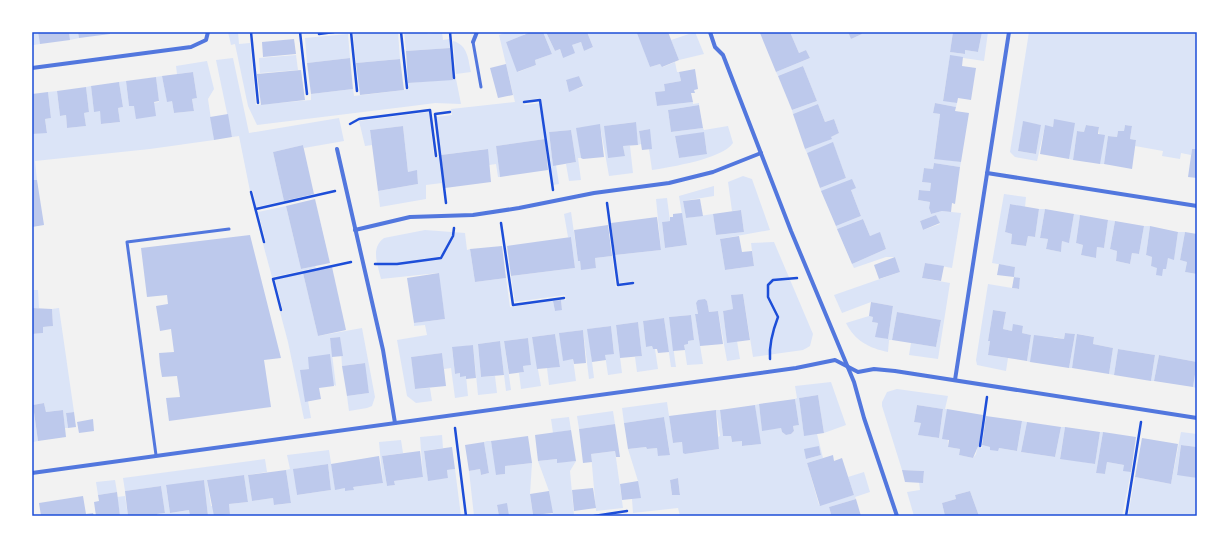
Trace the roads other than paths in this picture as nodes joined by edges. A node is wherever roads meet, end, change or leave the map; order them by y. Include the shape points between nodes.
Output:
1 (478, 32) edge
2 (710, 32) edge
3 (1009, 32) edge
4 (208, 34) edge
5 (474, 42) joint
6 (32, 68) edge
7 (482, 88) dead end
8 (337, 149) dead end
9 (761, 153) junction
10 (987, 173) junction
11 (1197, 206) edge
12 (229, 230) dead end
13 (355, 230) junction
14 (847, 365) junction
15 (955, 380) junction
16 (1197, 418) edge
17 (395, 423) junction
18 (156, 455) junction
19 (32, 473) edge
20 (897, 516) edge

1 - 5 street
2 - 9 street via 715,47 723,55
3 - 10 street
4 - 6 street via 202,43 191,47
5 - 7 lane
8 - 13 street
9 - 13 street via 690,178 499,211 454,217 410,217
9 - 14 street
10 - 11 street
10 - 15 street
12 - 18 lane via 127,242
13 - 17 street via 383,350
14 - 15 street via 858,372 881,370
14 - 17 street via 835,360
14 - 20 street
15 - 16 street
17 - 18 street
18 - 19 street

